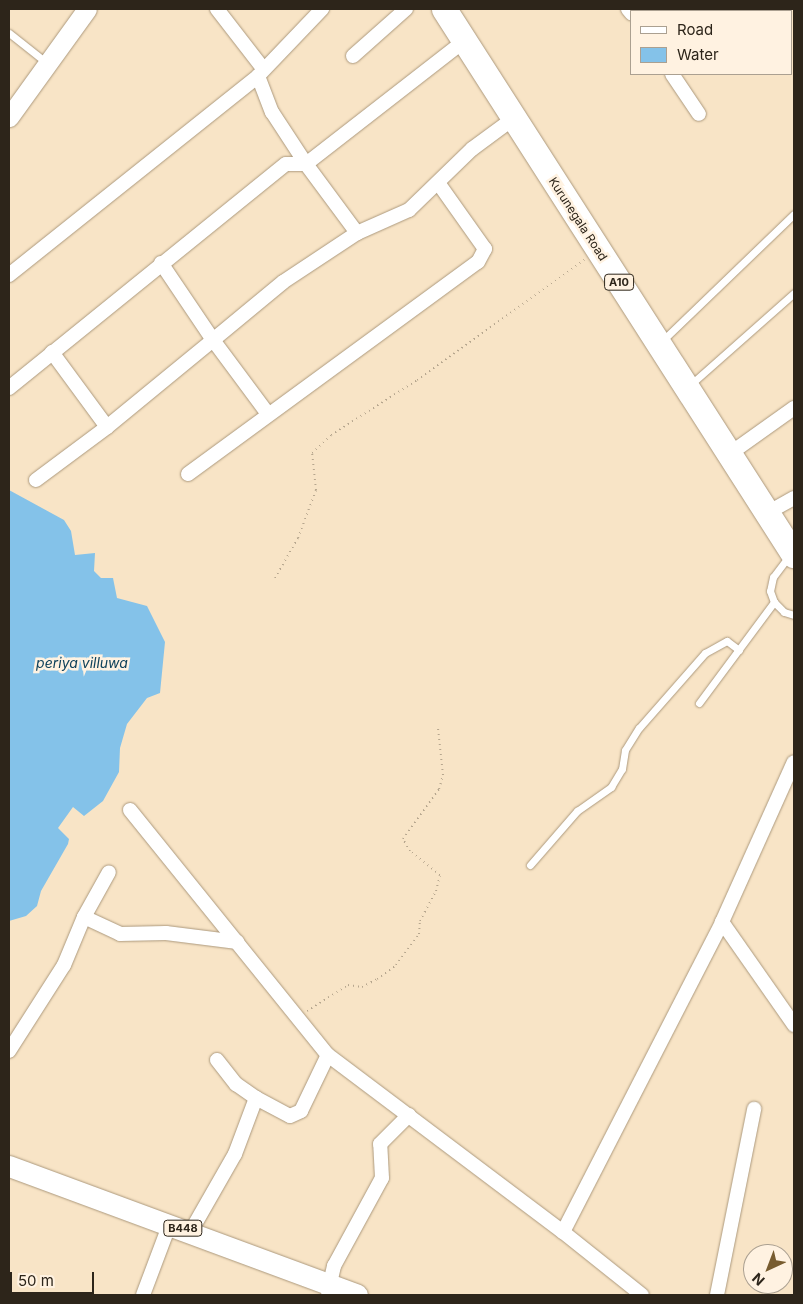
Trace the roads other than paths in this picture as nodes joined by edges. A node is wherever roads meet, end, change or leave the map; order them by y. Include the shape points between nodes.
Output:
1 (87, 9) edge
2 (217, 9) edge
3 (406, 9) edge
4 (444, 9) edge
5 (316, 11) edge
6 (9, 33) edge
7 (465, 40) junction
8 (354, 56) dead end
9 (47, 63) junction
10 (260, 72) junction
11 (673, 75) edge
12 (699, 114) dead end
13 (9, 117) edge
14 (514, 118) junction
15 (306, 164) junction
16 (439, 184) junction
17 (794, 214) edge
18 (357, 233) junction
19 (161, 263) junction
20 (9, 275) edge
21 (794, 293) edge
22 (213, 340) junction
23 (658, 344) junction
24 (52, 352) junction
25 (9, 388) edge
26 (686, 388) junction
27 (794, 408) edge
28 (268, 414) junction
29 (107, 427) junction
30 (728, 455) junction
31 (188, 474) dead end
32 (36, 480) dead end
33 (794, 498) edge
34 (766, 513) junction
35 (793, 552) edge
36 (774, 602) junction
37 (794, 615) edge
38 (739, 650) junction
39 (699, 703) dead end
40 (793, 770) edge
41 (130, 810) dead end
42 (530, 865) dead end
43 (109, 872) dead end
44 (84, 917) junction
45 (722, 922) junction
46 (237, 942) junction
47 (794, 1025) edge
48 (9, 1051) edge
49 (328, 1055) junction
50 (217, 1060) dead end
51 (256, 1098) junction
52 (754, 1109) dead end
53 (409, 1115) junction
54 (9, 1166) edge
55 (170, 1223) junction
56 (191, 1231) junction
57 (563, 1232) junction
58 (328, 1290) edge
59 (143, 1295) edge
60 (357, 1295) edge
61 (642, 1295) edge
62 (717, 1295) edge

1 - 9 street
2 - 10 street
3 - 8 street
4 - 7 highway, Kurunegala Road / A10
5 - 10 street
6 - 9 lane
7 - 14 highway, Kurunegala Road / A10
7 - 15 street
9 - 13 street
10 - 15 street via 272,112
10 - 20 street
11 - 12 street
14 - 16 street via 472,149
14 - 23 highway, Kurunegala Road / A10
15 - 18 street
15 - 19 street via 286,164
16 - 18 street via 409,210
16 - 28 street via 485,248 478,262
17 - 23 lane
18 - 22 street via 283,282
19 - 22 street
19 - 24 street
21 - 26 lane
22 - 28 street
22 - 29 street
23 - 26 highway, Kurunegala Road / A10
24 - 25 street
24 - 29 street
26 - 30 highway, Kurunegala Road / A10
27 - 30 street
28 - 31 street
29 - 32 street
30 - 34 highway, Kurunegala Road / A10
33 - 34 street
34 - 35 highway, Kurunegala Road / A10
35 - 36 lane via 773,577 770,591
36 - 37 lane via 784,612
36 - 38 lane
38 - 39 lane
38 - 42 lane via 727,641 705,653 638,728 625,750 622,769 611,787 577,811
40 - 45 street
41 - 46 street
43 - 44 street
44 - 46 street via 120,934 166,933
44 - 48 street via 64,965
45 - 47 street
45 - 57 street
46 - 49 street
49 - 51 street via 301,1111 290,1116
49 - 53 street
50 - 51 street via 236,1084
51 - 56 street via 235,1154
52 - 62 street
53 - 57 street
53 - 58 street via 380,1144 382,1178 334,1266
54 - 55 main road, B448
55 - 56 main road, B448
55 - 59 street
56 - 58 main road, B448
57 - 61 street
58 - 60 main road, B448

